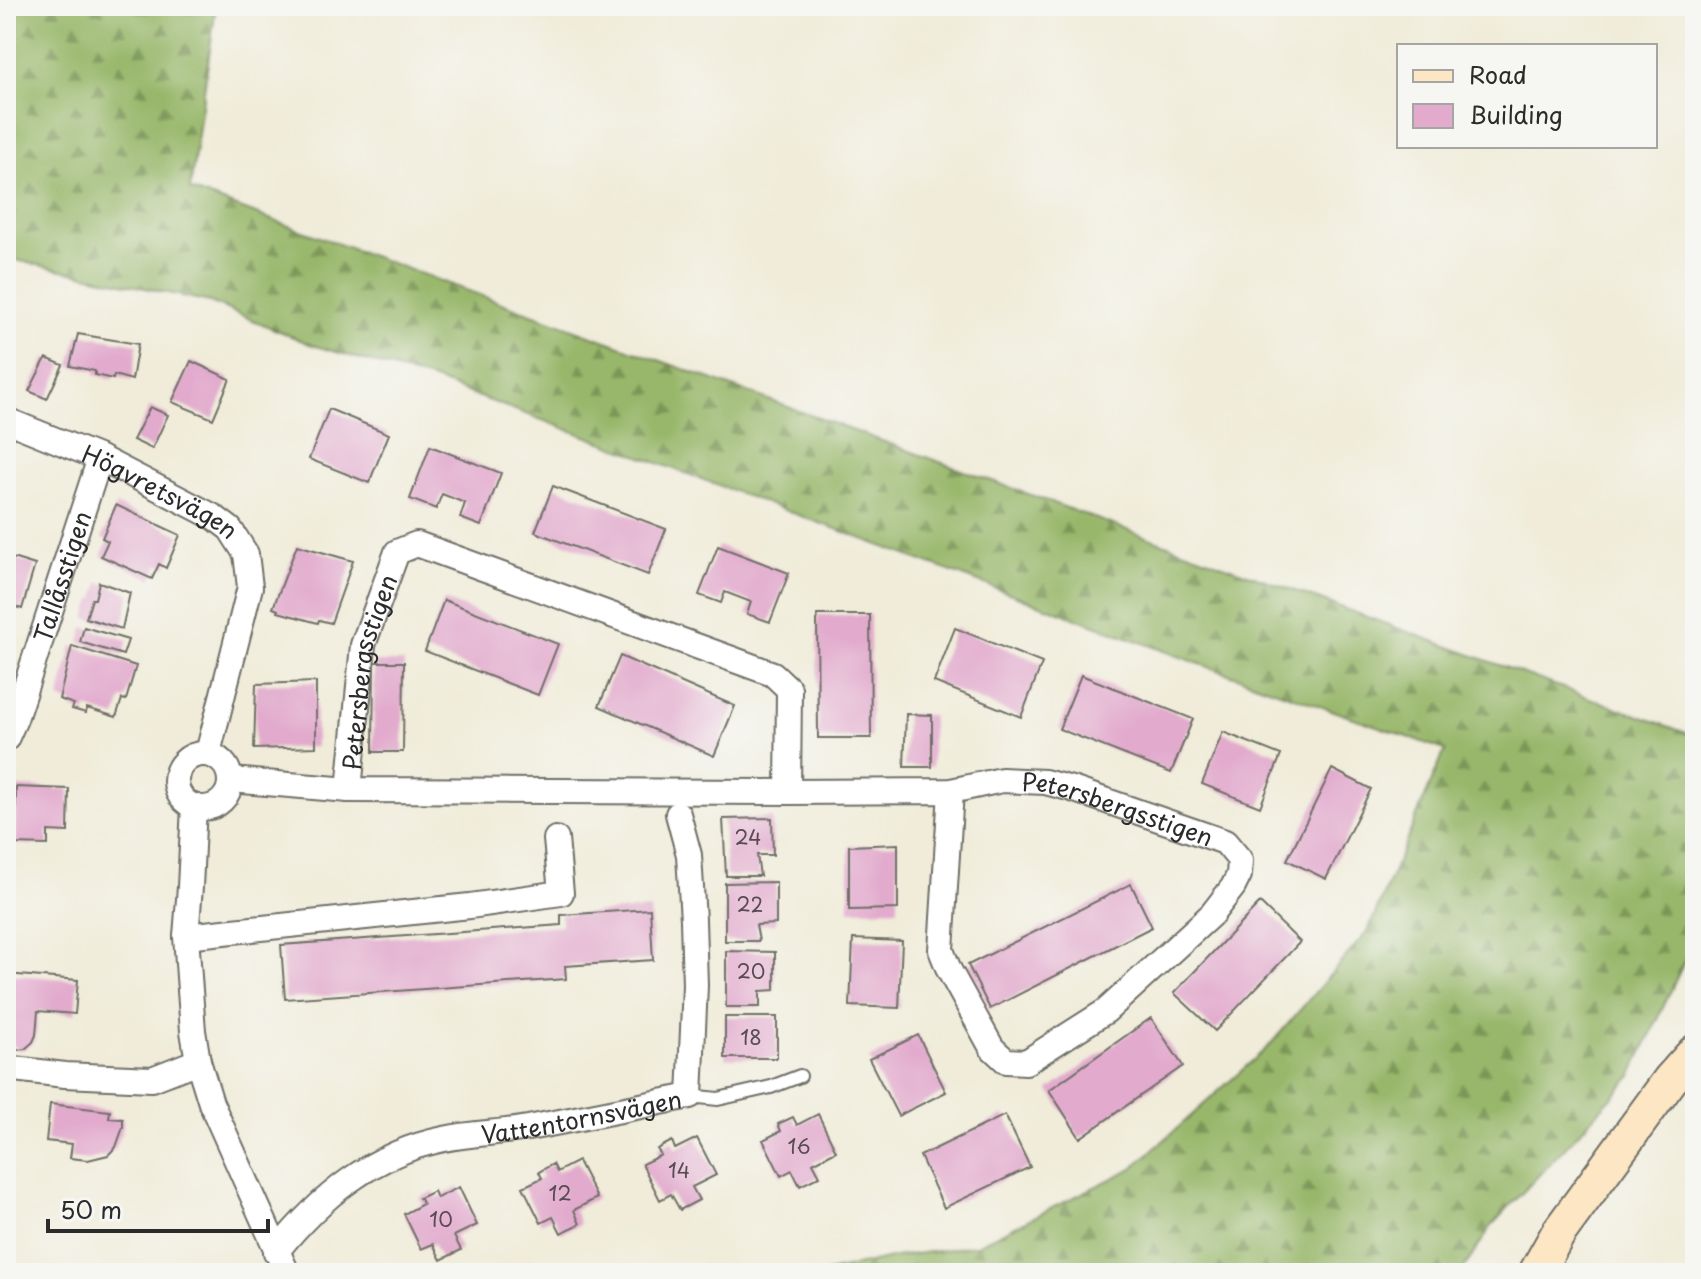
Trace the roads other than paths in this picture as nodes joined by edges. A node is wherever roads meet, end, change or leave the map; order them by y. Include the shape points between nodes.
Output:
1 (6, 420) edge
2 (100, 458) junction
3 (6, 739) edge
4 (208, 753) junction
5 (231, 780) junction
6 (349, 790) junction
7 (951, 791) junction
8 (788, 792) junction
9 (194, 806) junction
10 (678, 814) dead end
11 (556, 839) dead end
12 (186, 936) junction
13 (1695, 1052) edge
14 (198, 1061) junction
15 (6, 1068) edge
16 (800, 1076) dead end
17 (690, 1096) junction
18 (282, 1263) edge
19 (1536, 1273) edge

1 - 2 street, Högvretsvägen
2 - 3 street, Tallåsstigen
2 - 4 street, Högvretsvägen via 214,517 230,529 246,554 250,587
4 - 5 street via 228,769
4 - 9 street via 185,760 178,770 178,792
5 - 6 street, Petersbergsstigen
5 - 9 street via 223,800
6 - 8 street, Petersbergsstigen
6 - 8 street, Petersbergsstigen via 363,645 397,552 417,544 773,674 789,689
7 - 7 street, Petersbergsstigen via 1002,780 1072,789 1225,842 1240,860 1239,875 1212,914 1106,1011 1026,1062 1006,1061 992,1048 941,950
7 - 8 street, Petersbergsstigen
9 - 12 street
10 - 17 street, Vattentornsvägen via 689,855 693,920
11 - 12 street via 561,893
12 - 14 street, Vattentornsvägen
13 - 19 main road via 1568,1219
14 - 15 street via 152,1079
14 - 18 street, Vattentornsvägen via 211,1103
16 - 17 lane via 718,1099
17 - 18 street, Vattentornsvägen via 408,1149 373,1164 325,1200 288,1237

